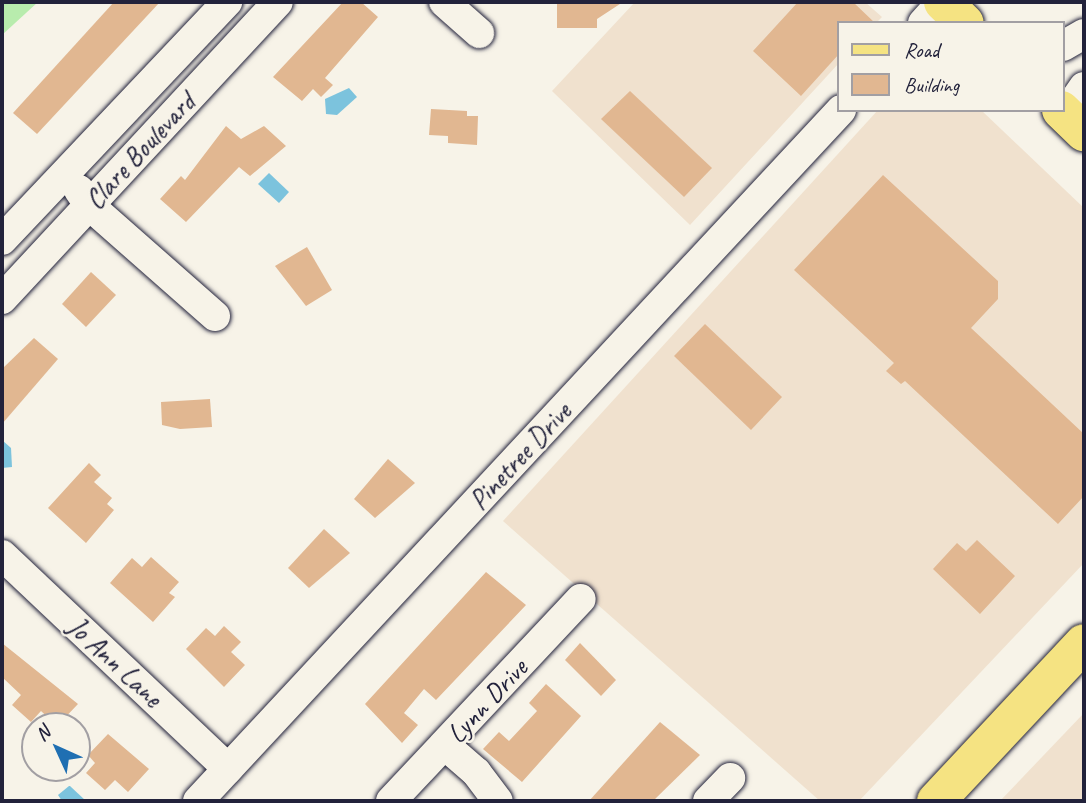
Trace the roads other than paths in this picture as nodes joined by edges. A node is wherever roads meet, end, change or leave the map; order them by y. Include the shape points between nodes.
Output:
1 (227, 2) edge
2 (278, 2) edge
3 (444, 2) edge
4 (943, 2) edge
5 (925, 21) edge
6 (963, 21) edge
7 (479, 33) dead end
8 (1084, 34) edge
9 (1065, 45) edge
10 (839, 112) edge
11 (68, 174) junction
12 (89, 205) junction
13 (2, 240) edge
14 (2, 299) edge
15 (215, 316) dead end
16 (2, 555) edge
17 (581, 599) dead end
18 (1084, 643) edge
19 (446, 746) junction
20 (228, 769) junction
21 (730, 778) dead end
22 (198, 801) edge
23 (391, 801) edge
24 (498, 801) edge
25 (708, 801) edge
26 (936, 801) edge

1 - 11 street, Clare Boulevard
2 - 12 street, Clare Boulevard
3 - 7 street
4 - 5 street
4 - 6 main road
8 - 9 street
10 - 20 street, Pinetree Drive
11 - 12 street
11 - 13 street, Clare Boulevard
12 - 14 street, Clare Boulevard
12 - 15 street
16 - 20 street, Jo Ann Lane
17 - 19 street, Lynn Drive
18 - 26 main road
19 - 23 street, Lynn Drive
19 - 24 street via 477,772
20 - 22 street, Pinetree Drive
21 - 25 street

